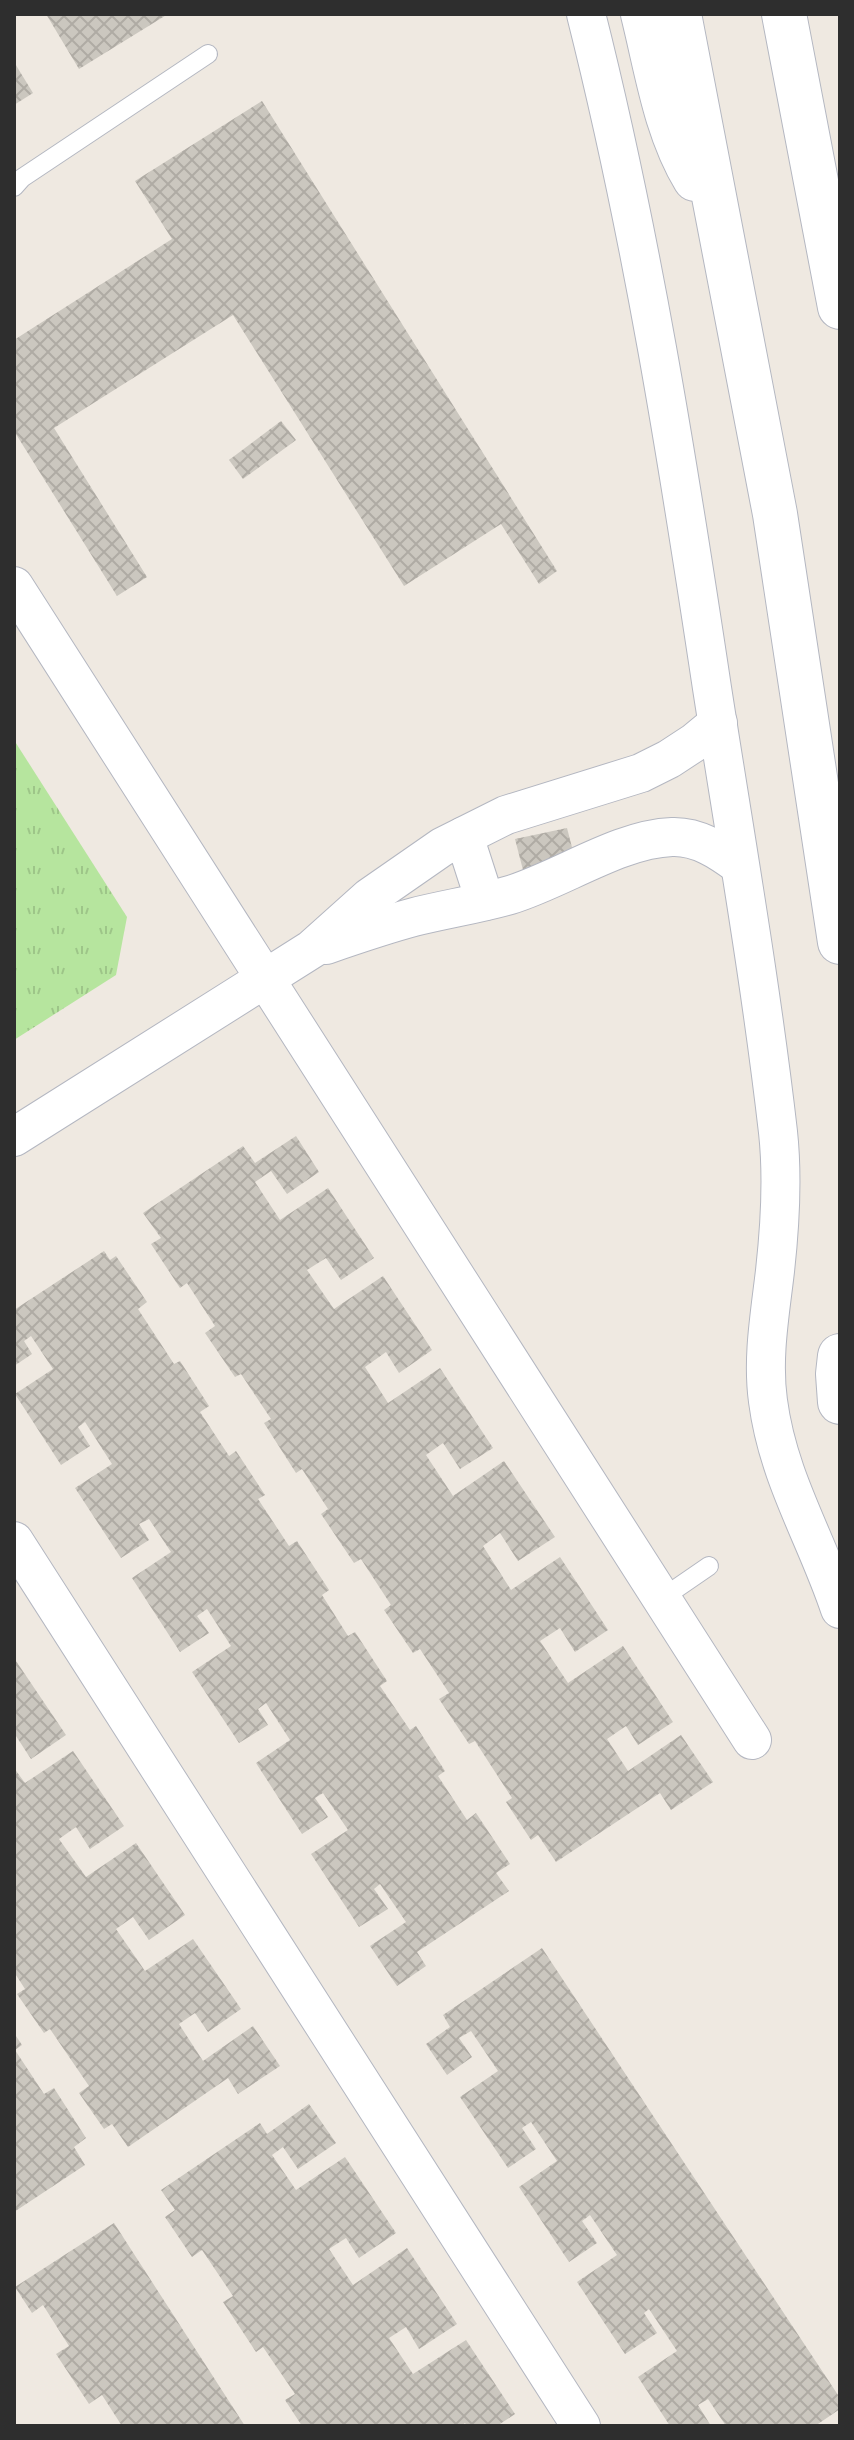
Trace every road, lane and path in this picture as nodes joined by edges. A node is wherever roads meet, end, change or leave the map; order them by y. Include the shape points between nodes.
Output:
1 (586, 14) edge
2 (643, 14) edge
3 (679, 14) edge
4 (784, 14) edge
5 (208, 54) dead end
6 (14, 187) edge
7 (717, 208) junction
8 (840, 307) edge
9 (14, 586) edge
10 (718, 723) junction
11 (464, 836) junction
12 (739, 865) junction
13 (485, 901) junction
14 (840, 942) edge
15 (312, 949) junction
16 (265, 978) junction
17 (14, 1137) edge
18 (840, 1356) edge
19 (840, 1402) edge
20 (14, 1541) edge
21 (709, 1566) dead end
22 (661, 1599) junction
23 (840, 1609) edge
24 (752, 1740) dead end
25 (581, 2426) edge

1 - 10 street via 656,337
2 - 7 main road via 677,145
3 - 7 main road
4 - 8 main road
5 - 6 lane
7 - 14 main road via 775,514
9 - 16 street
10 - 11 street via 641,773 516,812
10 - 12 street
11 - 13 street
11 - 15 street via 392,880
12 - 13 street via 699,841 654,839
12 - 23 street via 779,1137 767,1399 791,1493
13 - 15 street
15 - 16 street
16 - 17 street
16 - 22 street
18 - 19 main road
20 - 25 street
21 - 22 lane
22 - 24 street

